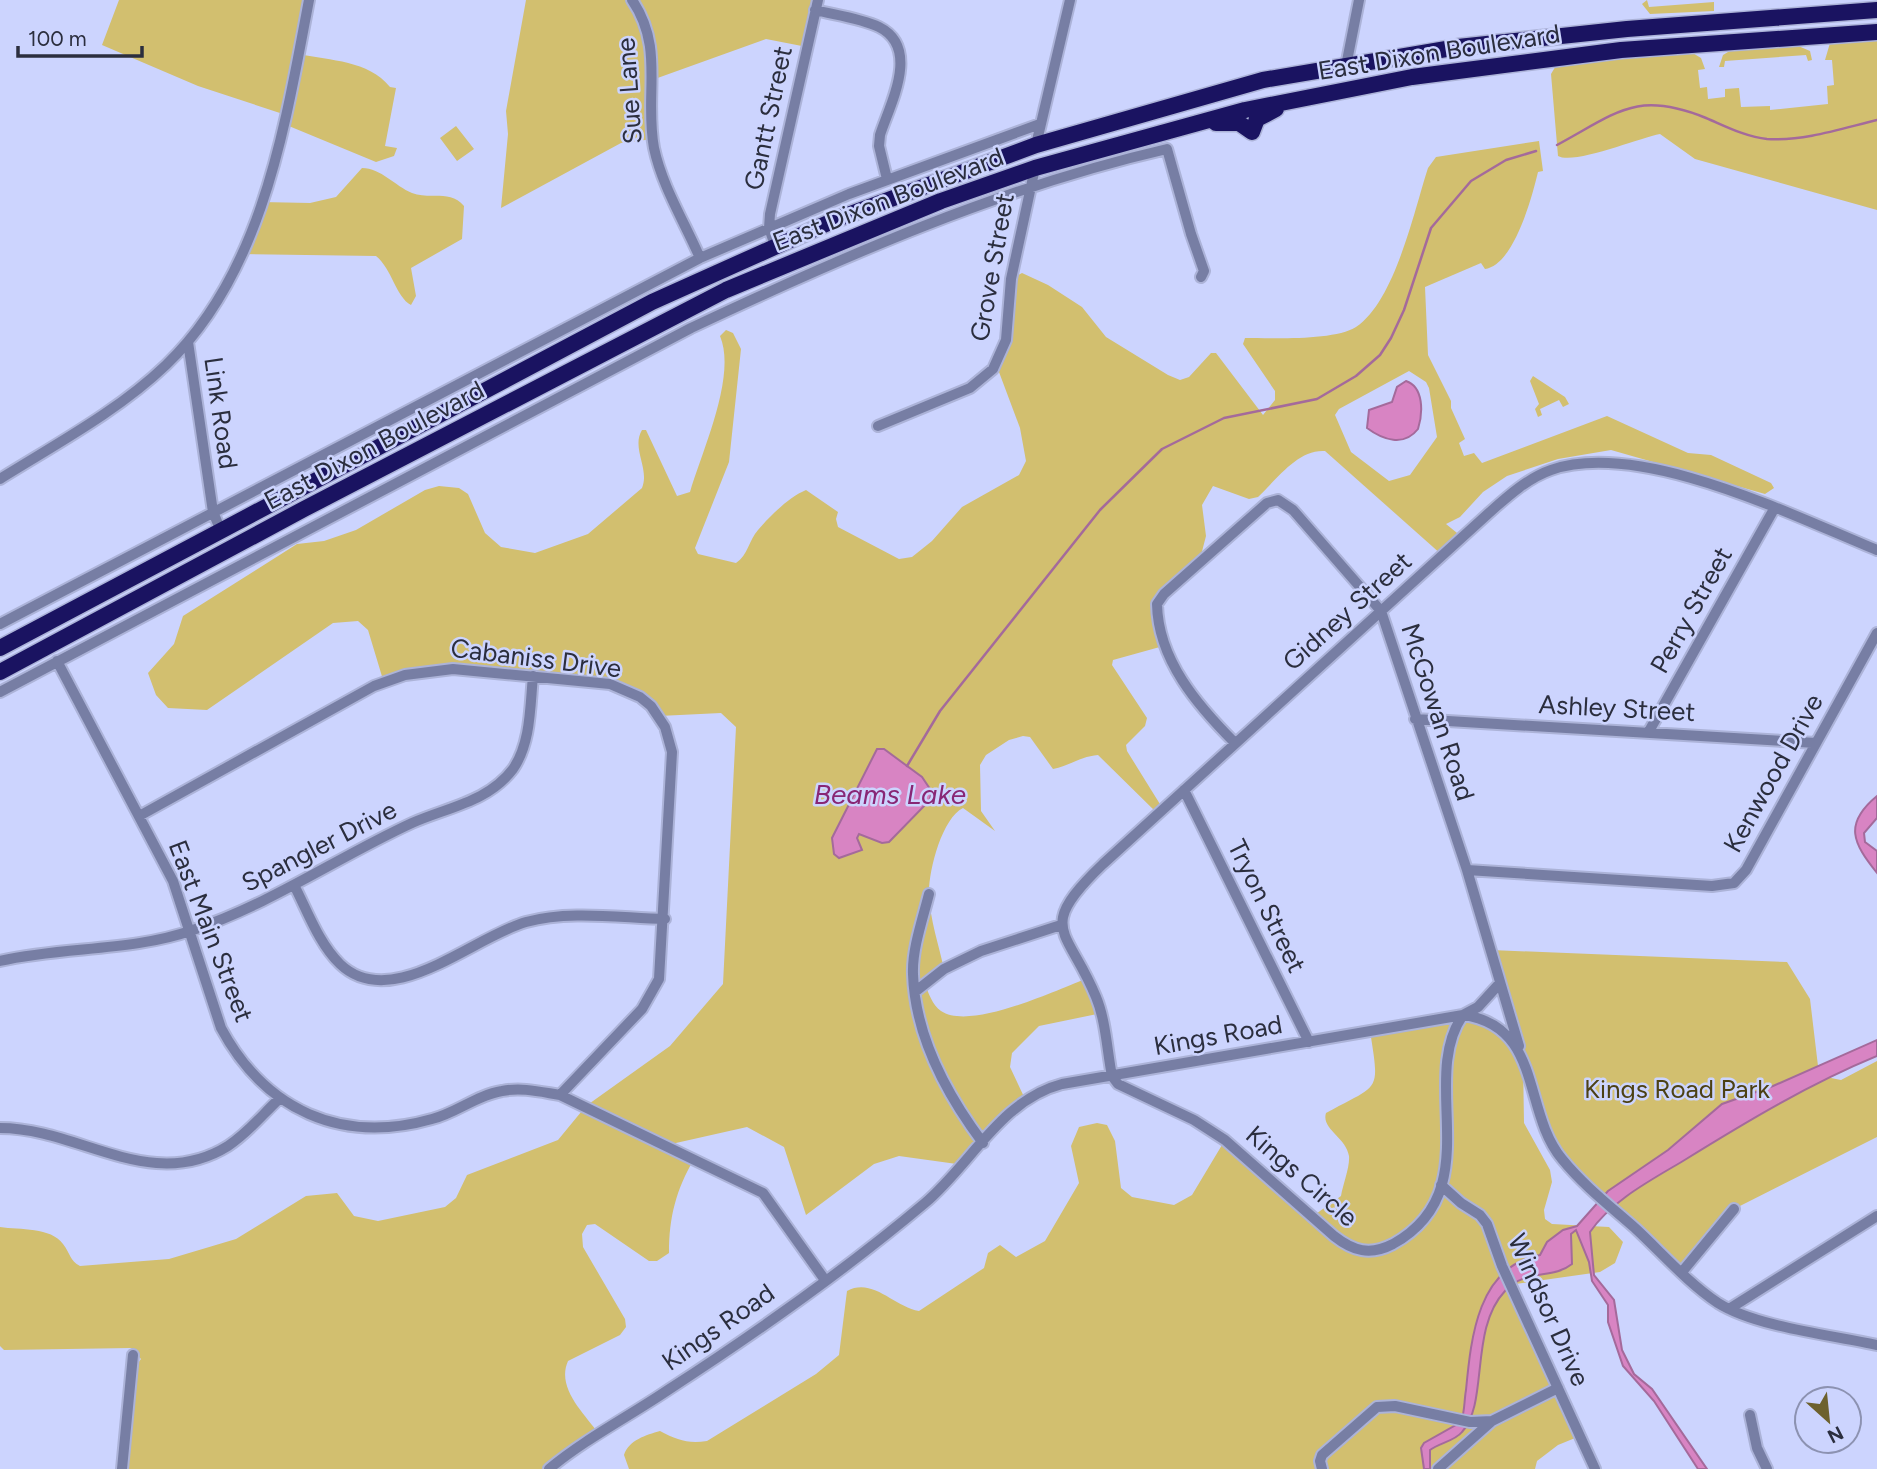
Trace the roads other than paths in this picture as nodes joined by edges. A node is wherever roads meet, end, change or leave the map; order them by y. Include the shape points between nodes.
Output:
1 (309, 0) edge
2 (632, 0) edge
3 (1070, 0) edge
4 (1359, 0) edge
5 (817, 5) edge
6 (1877, 10) edge
7 (1877, 32) edge
8 (1346, 66) junction
9 (1333, 92) junction
10 (1158, 108) junction
11 (1040, 124) junction
12 (1177, 127) junction
13 (1036, 145) junction
14 (1035, 168) junction
15 (887, 179) junction
16 (1029, 189) junction
17 (941, 201) junction
18 (769, 228) junction
19 (775, 245) junction
20 (700, 258) junction
21 (1201, 277) dead end
22 (653, 302) junction
23 (188, 342) junction
24 (507, 357) junction
25 (516, 374) junction
26 (536, 388) junction
27 (543, 405) junction
28 (878, 426) dead end
29 (426, 446) junction
30 (0, 479) edge
31 (1774, 509) junction
32 (213, 512) junction
33 (221, 531) junction
34 (1877, 550) edge
35 (1381, 611) junction
36 (68, 613) junction
37 (0, 624) edge
38 (1877, 633) edge
39 (0, 648) edge
40 (0, 659) edge
41 (57, 662) junction
42 (0, 672) edge
43 (533, 676) junction
44 (0, 692) edge
45 (1415, 719) junction
46 (1648, 733) junction
47 (1235, 743) junction
48 (1816, 743) junction
49 (1184, 790) junction
50 (141, 815) junction
51 (1467, 870) junction
52 (294, 886) junction
53 (929, 894) dead end
54 (665, 919) junction
55 (1061, 925) junction
56 (192, 931) junction
57 (0, 961) edge
58 (1500, 983) junction
59 (916, 991) junction
60 (1463, 1015) junction
61 (1309, 1042) junction
62 (1523, 1059) junction
63 (1112, 1076) junction
64 (560, 1095) junction
65 (279, 1099) junction
66 (0, 1128) edge
67 (983, 1143) junction
68 (1441, 1185) junction
69 (1734, 1209) dead end
70 (1877, 1216) edge
71 (1682, 1272) junction
72 (825, 1280) junction
73 (1730, 1309) junction
74 (1877, 1345) edge
75 (133, 1355) dead end
76 (1558, 1388) junction
77 (1749, 1415) dead end
78 (1492, 1421) junction
79 (122, 1469) edge
80 (549, 1469) edge
81 (1322, 1469) edge
82 (1438, 1469) edge
83 (1595, 1469) edge
84 (1767, 1469) edge

1 - 23 street via 270,179 226,284
2 - 20 street, Sue Lane via 648,27 651,44 654,149
3 - 11 street
4 - 8 street
5 - 15 street via 878,27 897,44 900,70 880,135
5 - 18 street, Gantt Street
6 - 8 highway, East Dixon Boulevard via 1537,37
7 - 9 highway, East Dixon Boulevard via 1621,50 1448,71
8 - 10 highway, East Dixon Boulevard via 1262,80
9 - 12 highway, East Dixon Boulevard
9 - 12 highway via 1264,113 1254,122 1252,132 1230,122
10 - 13 highway, East Dixon Boulevard
10 - 14 highway via 1050,154
11 - 13 street
11 - 15 street, East Dixon Boulevard
12 - 14 highway, East Dixon Boulevard
13 - 17 highway via 1026,159 955,188
13 - 19 highway, East Dixon Boulevard via 898,194
14 - 16 street, Grove Street
14 - 17 highway, East Dixon Boulevard
15 - 18 street, East Dixon Boulevard
16 - 21 street, East Dixon Boulevard via 1167,149 1205,271
16 - 27 street, East Dixon Boulevard via 754,298
16 - 28 street, Grove Street via 1011,279 1006,340 993,369 970,388
17 - 26 highway, East Dixon Boulevard via 726,290
18 - 19 street, Gantt Street
18 - 20 street, East Dixon Boulevard
19 - 22 highway, East Dixon Boulevard
20 - 24 street, East Dixon Boulevard
22 - 25 highway, East Dixon Boulevard
22 - 26 highway via 628,325 537,376
23 - 30 street via 131,394
23 - 32 street, Link Road
24 - 25 street, East Dixon Boulevard
24 - 32 street, East Dixon Boulevard
25 - 29 highway via 517,385 442,425
25 - 33 highway, East Dixon Boulevard
26 - 27 street
26 - 29 highway, East Dixon Boulevard
27 - 41 street, East Dixon Boulevard
29 - 42 highway, East Dixon Boulevard
31 - 34 street, Gidney Street
31 - 35 street, Gidney Street via 1703,483 1636,466 1565,466 1541,474 1509,496
31 - 46 street, Perry Street
32 - 33 street, Link Road
32 - 37 street, East Dixon Boulevard
33 - 36 highway, East Dixon Boulevard
35 - 45 street, McGowan Road
35 - 47 street, Gidney Street
35 - 47 street, McGowan Road via 1280,501 1267,503 1164,594 1157,604 1158,620 1181,679
36 - 39 highway, East Dixon Boulevard
36 - 40 highway via 50,631
38 - 48 street, Kenwood Drive
41 - 44 street, East Dixon Boulevard
41 - 50 street, East Main Street
43 - 50 street, Cabaniss Drive via 439,669 391,680
43 - 52 street, Spangler Drive via 523,748 496,787 412,823
43 - 54 street, Cabaniss Drive via 610,684 640,697 659,716 672,752
45 - 46 street, Ashley Street
45 - 51 street, McGowan Road
46 - 48 street, Ashley Street
47 - 49 street, Gidney Street
48 - 51 street, Kenwood Drive via 1746,870 1734,883 1712,886
49 - 55 street, Gidney Street via 1090,876 1065,909
49 - 61 street, Tryon Street
50 - 56 street, East Main Street
51 - 58 street, McGowan Road
52 - 54 street via 332,956 347,970 374,981 418,973 494,934 540,919
52 - 56 street, Spangler Drive
53 - 59 street via 914,966
54 - 64 street, Cabaniss Drive via 659,979 650,999
55 - 59 street via 981,951 944,969
55 - 63 street via 1097,999
56 - 57 street, Spangler Drive via 105,949
56 - 65 street, East Main Street via 221,1028 254,1077
58 - 60 street via 1478,1007
58 - 62 street, McGowan Road
59 - 67 street via 918,1011 939,1070
60 - 61 street, Kings Road
60 - 62 street, Kings Road via 1503,1031
60 - 68 street, Kings Circle via 1448,1047 1448,1142
61 - 63 street, Kings Road
62 - 71 street, Kings Road via 1552,1145 1590,1189
63 - 67 street, Kings Road via 1062,1084 1031,1095
63 - 68 street, Kings Circle via 1126,1089 1194,1120 1225,1140 1348,1247 1363,1252 1406,1235 1433,1206
64 - 65 street, East Main Street via 524,1089 500,1091 437,1118 373,1129 312,1115
64 - 72 street, East Main Street via 763,1193
65 - 66 street via 228,1146 166,1166 132,1161 40,1132
67 - 72 street, Kings Road via 925,1203
68 - 76 street, Windsor Drive via 1487,1224
69 - 71 street
70 - 73 street
71 - 73 street, Kings Road
72 - 80 street, Kings Road
73 - 74 street, Kings Road
75 - 79 street
76 - 78 street
76 - 83 street, Windsor Drive
77 - 84 street
78 - 81 street via 1470,1422 1377,1406 1322,1455
78 - 82 street

